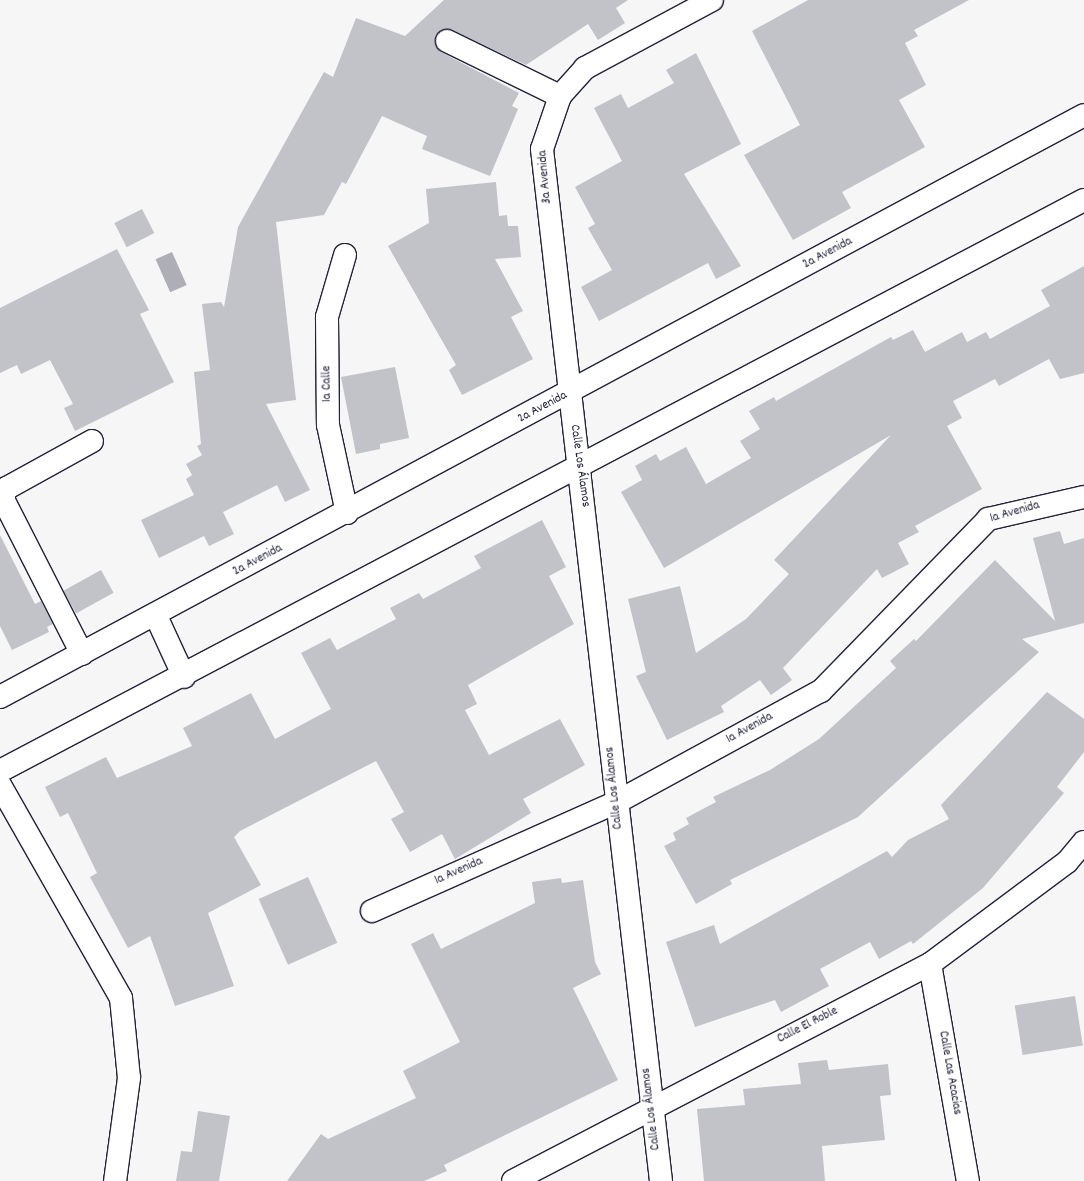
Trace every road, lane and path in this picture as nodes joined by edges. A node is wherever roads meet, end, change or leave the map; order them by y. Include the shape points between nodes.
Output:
1 (712, 0) edge
2 (447, 41) dead end
3 (560, 96) junction
4 (1084, 115) edge
5 (1084, 200) edge
6 (345, 255) dead end
7 (569, 394) junction
8 (92, 441) dead end
9 (580, 464) junction
10 (1084, 497) edge
11 (347, 513) junction
12 (156, 616) junction
13 (82, 654) junction
14 (184, 677) junction
15 (0, 697) edge
16 (0, 771) edge
17 (0, 785) edge
18 (616, 802) junction
19 (1084, 842) edge
20 (372, 911) dead end
21 (930, 964) junction
22 (652, 1107) junction
23 (115, 1181) edge
24 (513, 1181) edge
25 (661, 1181) edge
26 (968, 1181) edge

1 - 3 street, 3a Avenida via 585,68
2 - 3 street
3 - 7 street, 3a Avenida via 542,149
4 - 7 street, 2a Avenida
5 - 9 street
6 - 11 street, 1a Calle via 327,317 328,425
7 - 9 street, Calle Los Álamos
7 - 11 street, 2a Avenida
8 - 13 street via 8,488 4,494 4,501
9 - 14 street
9 - 18 street, Calle Los Álamos
10 - 18 street, 1a Avenida via 988,519 821,691
11 - 12 street, 2a Avenida
12 - 13 street, 2a Avenida
12 - 14 street
13 - 15 street, 2a Avenida
14 - 16 street
17 - 23 street via 121,998 129,1078
18 - 20 street, 1a Avenida
18 - 22 street, Calle Los Álamos
19 - 21 street, Calle El Roble via 1066,862
21 - 22 street, Calle El Roble
21 - 26 street, Calle Las Acacias
22 - 24 street, Calle El Roble
22 - 25 street, Calle Los Álamos

